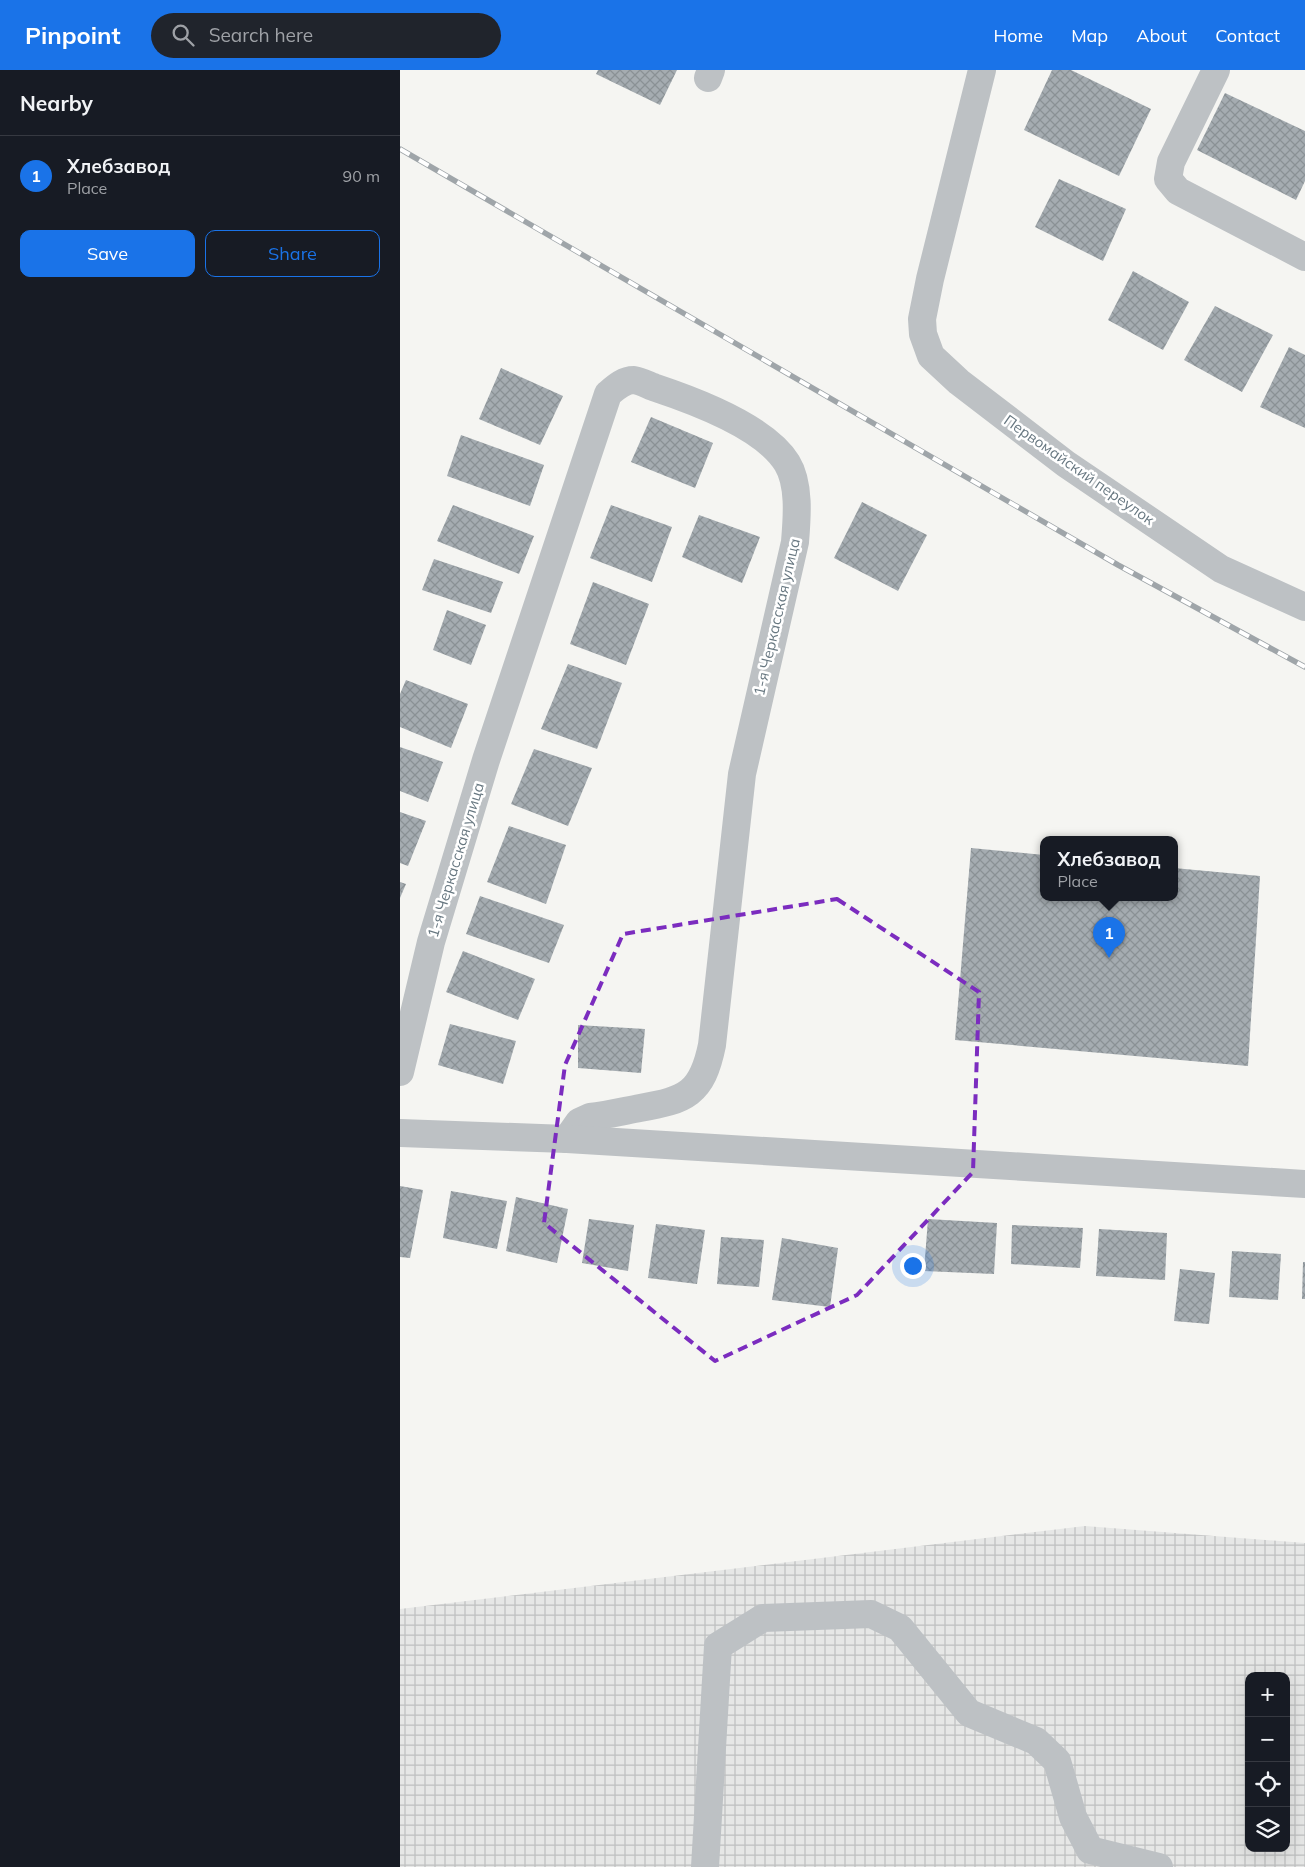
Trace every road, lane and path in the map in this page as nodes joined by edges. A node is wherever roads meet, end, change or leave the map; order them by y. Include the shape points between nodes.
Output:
1 (982, 70) edge
2 (1216, 70) edge
3 (1305, 257) edge
4 (1305, 607) edge
5 (400, 1072) edge
6 (400, 1133) edge
7 (567, 1139) junction
8 (1305, 1184) edge
9 (705, 1867) edge
10 (1159, 1867) edge

1 - 4 street, Первомайский переулок via 922,319 931,356 1066,464 1222,569
2 - 3 street via 1171,162 1168,179 1178,191
5 - 7 street, 1-я Черкасская улица via 431,942 486,760 608,394 619,384 634,380 671,393 729,418 780,452 789,465 793,480 797,513 795,542 742,774 707,1066 697,1085 681,1099 590,1117 579,1122
6 - 7 street
7 - 8 street
9 - 10 street via 718,1646 763,1618 871,1614 900,1628 970,1713 1036,1741 1056,1761 1073,1817 1090,1850

